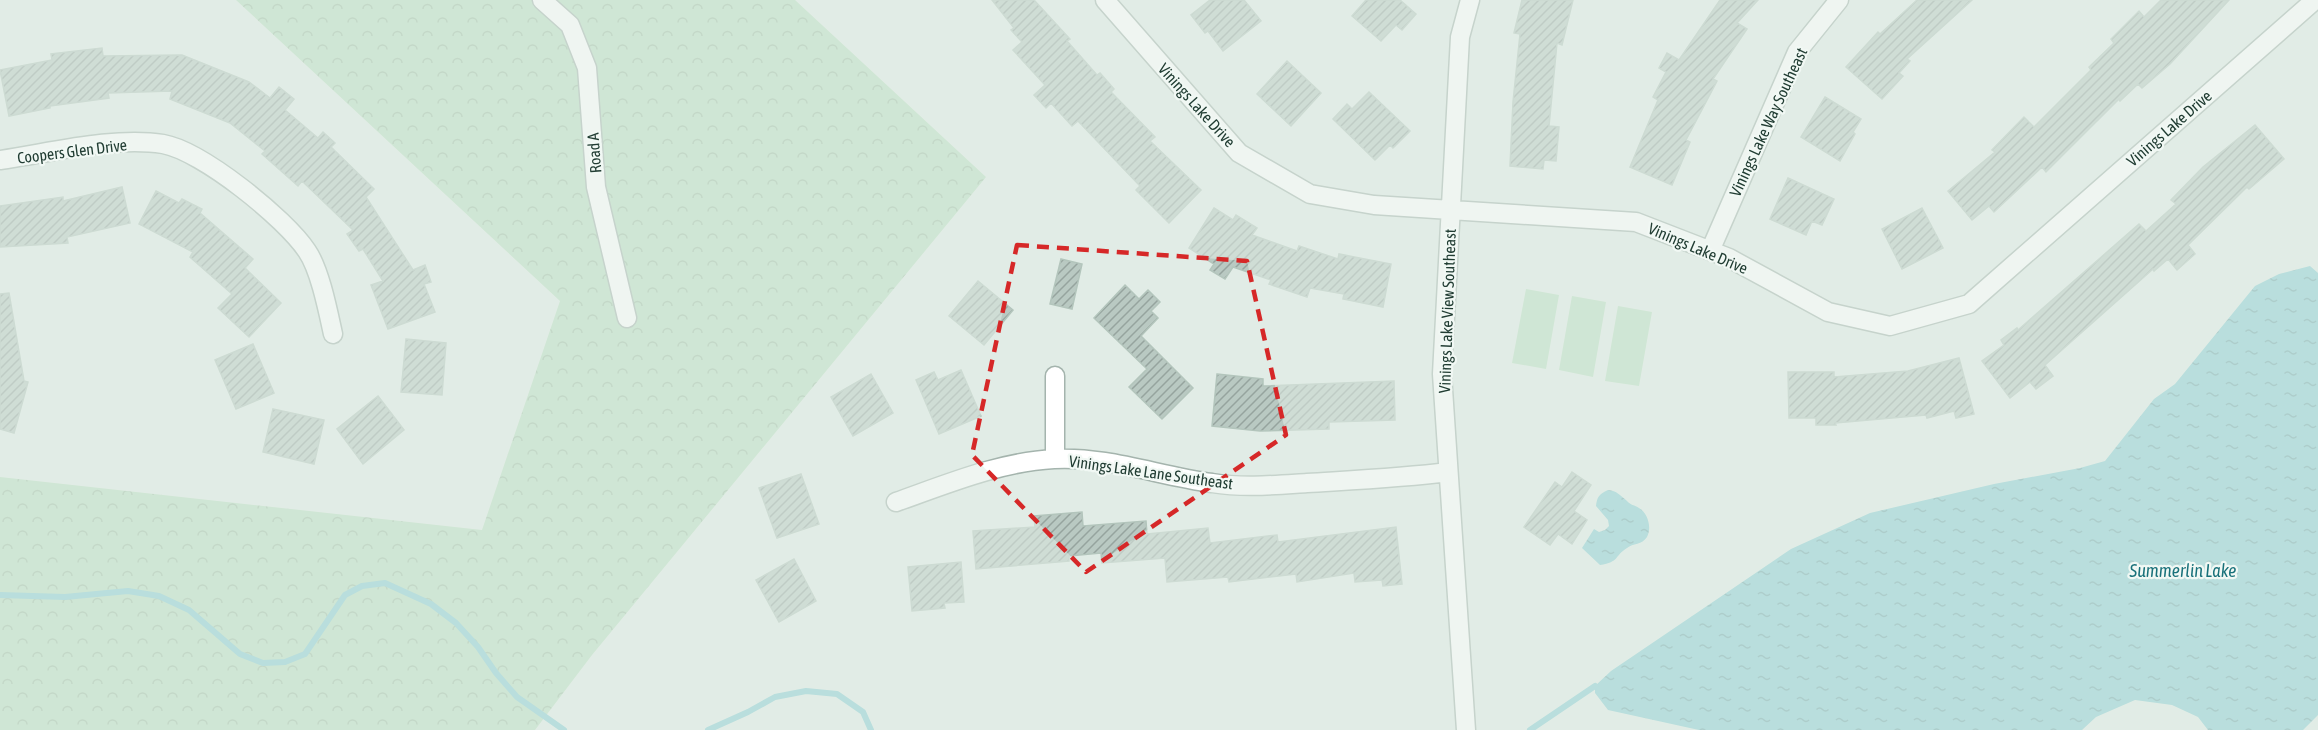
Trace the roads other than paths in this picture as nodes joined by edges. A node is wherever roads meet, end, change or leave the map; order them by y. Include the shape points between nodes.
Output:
1 (542, 0) edge
2 (1105, 0) edge
3 (1470, 0) edge
4 (1839, 0) edge
5 (2315, 0) edge
6 (0, 160) edge
7 (1450, 210) junction
8 (1710, 251) junction
9 (627, 318) dead end
10 (333, 334) dead end
11 (1055, 376) dead end
12 (1056, 459) junction
13 (1448, 472) junction
14 (896, 502) dead end
15 (1466, 730) edge

1 - 9 street, Road A via 570,26 587,68 597,187
2 - 7 street, Vinings Lake Drive via 1239,153 1310,194 1374,205
3 - 7 street, Vinings Lake View Southeast via 1460,37
4 - 8 street, Vinings Lake Way Southeast via 1797,52
5 - 8 street, Vinings Lake Drive via 1969,304 1890,326 1828,312
6 - 10 street, Coopers Glen Drive via 120,142 163,144 186,152 240,187 308,252 325,296
7 - 8 street, Vinings Lake Drive via 1636,222
7 - 13 street, Vinings Lake View Southeast via 1442,374
11 - 12 street
12 - 13 street, Vinings Lake Lane Southeast via 1132,466 1211,483 1253,486 1393,479
12 - 14 street, Vinings Lake Lane Southeast via 984,471
13 - 15 street, Vinings Lake View Southeast

